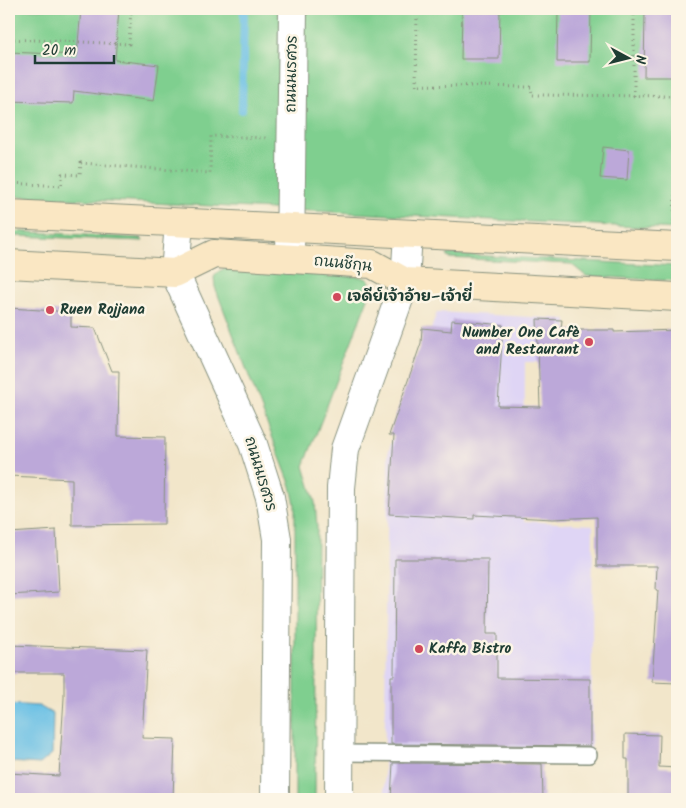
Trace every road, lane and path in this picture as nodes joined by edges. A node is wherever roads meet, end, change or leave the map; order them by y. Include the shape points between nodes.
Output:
1 (130, 9) edge
2 (293, 9) edge
3 (417, 9) edge
4 (634, 9) edge
5 (9, 39) edge
6 (634, 96) junction
7 (677, 96) edge
8 (292, 139) junction
9 (677, 145) edge
10 (9, 183) edge
11 (9, 214) edge
12 (179, 223) junction
13 (290, 229) junction
14 (408, 234) junction
15 (674, 247) edge
16 (290, 259) junction
17 (9, 264) edge
18 (175, 273) junction
19 (405, 282) junction
20 (677, 297) edge
21 (340, 753) junction
22 (589, 755) dead end
23 (274, 799) edge
24 (340, 799) edge

1 - 5 path via 130,44
2 - 8 street, ถนนนเรศวร
3 - 6 path via 416,85 531,86 532,95
4 - 6 path
6 - 7 path
8 - 10 path via 211,136 210,173 81,163 80,175 62,174 62,186
8 - 13 street, ถนนนเรศวร
9 - 15 path
11 - 12 main road, ถนนชีกุน
12 - 13 main road, ถนนชีกุน
12 - 18 street, ถนนนเรศวร
13 - 14 main road, ถนนชีกุน
13 - 16 street, ถนนนเรศวร
14 - 15 main road, ถนนชีกุน
14 - 19 street
16 - 18 main road, ถนนชีกุน via 214,254
16 - 19 main road, ถนนชีกุน via 372,264
17 - 18 main road, ถนนชีกุน
18 - 23 street, ถนนนเรศวร via 252,444 270,497 277,539
19 - 20 main road, ถนนชีกุน
19 - 21 street via 345,448 341,488
21 - 22 lane
21 - 24 street

